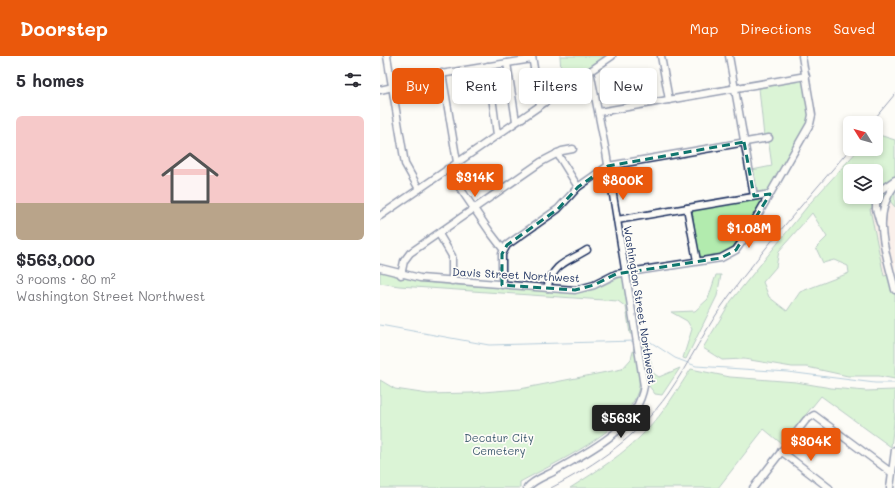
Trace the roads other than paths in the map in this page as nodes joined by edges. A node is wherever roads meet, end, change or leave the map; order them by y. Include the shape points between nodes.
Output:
1 (388, 56) edge
2 (612, 56) edge
3 (661, 56) edge
4 (729, 56) edge
5 (802, 56) edge
6 (532, 57) edge
7 (508, 63) junction
8 (488, 66) junction
9 (592, 70) edge
10 (444, 74) edge
11 (806, 76) junction
12 (592, 81) edge
13 (392, 84) joint
14 (444, 86) edge
15 (734, 88) junction
16 (380, 90) edge
17 (669, 100) junction
18 (395, 104) edge
19 (540, 105) joint
20 (598, 112) junction
21 (516, 121) junction
22 (497, 135) junction
23 (769, 138) dead end
24 (744, 142) junction
25 (573, 149) dead end
26 (557, 153) junction
27 (457, 162) junction
28 (608, 166) junction
29 (447, 169) junction
30 (895, 180) edge
31 (895, 185) edge
32 (578, 187) junction
33 (883, 188) edge
34 (419, 189) junction
35 (770, 194) junction
36 (754, 196) junction
37 (876, 204) edge
38 (687, 208) junction
39 (474, 209) junction
40 (380, 216) edge
41 (617, 220) junction
42 (882, 233) junction
43 (439, 234) junction
44 (504, 249) junction
45 (587, 250) dead end
46 (697, 261) junction
47 (380, 268) edge
48 (626, 273) junction
49 (401, 275) junction
50 (452, 281) junction
51 (502, 285) junction
52 (547, 288) junction
53 (895, 290) edge
54 (781, 451) junction
55 (895, 451) edge
56 (892, 473) junction
57 (527, 487) edge
58 (753, 488) edge
59 (829, 488) edge
60 (890, 488) edge

1 - 13 street
2 - 9 street
3 - 17 street
4 - 15 street
5 - 11 street, Davis Street Northwest
6 - 7 street
6 - 19 street
7 - 8 street
7 - 21 street
8 - 10 street
8 - 22 street
11 - 15 street
11 - 35 street, Davis Street Northwest via 812,115 810,124
12 - 20 street, Washington Street Northwest
13 - 16 street
14 - 27 street
15 - 17 street
15 - 24 street
17 - 20 street
18 - 34 street via 405,164
19 - 21 street
20 - 28 street, Washington Street Northwest
21 - 22 street
22 - 27 street
23 - 24 street
24 - 28 street
24 - 36 street
25 - 26 street
26 - 32 street
26 - 39 street
27 - 29 street
28 - 32 street
28 - 41 street, Washington Street Northwest
29 - 34 street
29 - 39 street
30 - 33 street
31 - 42 street via 882,209
32 - 44 street via 558,209 511,241
34 - 40 street
35 - 36 street
35 - 46 street, Davis Street Northwest via 736,250 721,258
36 - 38 street
37 - 42 street
38 - 41 street
38 - 46 street
39 - 43 street
39 - 44 street
41 - 48 street, Washington Street Northwest
42 - 53 street
43 - 49 street via 406,257
43 - 50 street via 452,256
44 - 51 street
45 - 52 street via 560,265 550,278
46 - 48 street, Davis Street Northwest
47 - 49 street, Davis Street Northwest
48 - 52 street, Davis Street Northwest via 611,276 585,289
48 - 57 street, Washington Street Northwest via 644,386 639,404 622,427 590,450
49 - 50 street, Davis Street Northwest
50 - 51 street, Davis Street Northwest
51 - 52 street, Davis Street Northwest
54 - 56 street via 808,417 814,415
54 - 58 street
54 - 59 street
55 - 56 street
56 - 60 street

